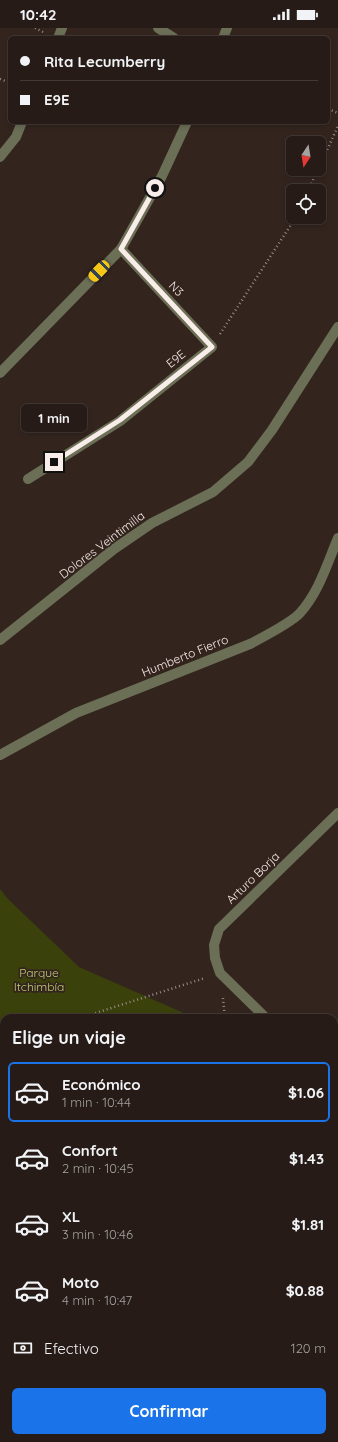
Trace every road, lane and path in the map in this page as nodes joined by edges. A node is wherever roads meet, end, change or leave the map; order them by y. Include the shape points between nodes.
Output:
1 (158, 28) edge
2 (171, 36) edge
3 (21, 124) edge
4 (186, 124) edge
5 (338, 126) edge
6 (326, 153) edge
7 (0, 157) edge
8 (291, 224) edge
9 (121, 249) junction
10 (338, 326) edge
11 (212, 347) junction
12 (0, 373) edge
13 (28, 479) dead end
14 (338, 538) edge
15 (0, 640) edge
16 (0, 755) edge
17 (338, 813) edge
18 (220, 973) junction
19 (92, 1014) edge
20 (262, 1014) edge

1 - 2 street
3 - 7 street via 16,137
4 - 9 street via 162,176
5 - 6 path
8 - 11 path
9 - 11 street, N3
9 - 12 street
10 - 15 street, Dolores Veintimilla via 272,430 248,462 213,492 152,523 114,549
11 - 13 street, E9E via 120,420
14 - 16 street, Humberto Fierro via 318,588 299,614 276,630 250,644 76,713
17 - 18 street, Arturo Borja via 219,929 214,945
18 - 19 path
18 - 20 street

